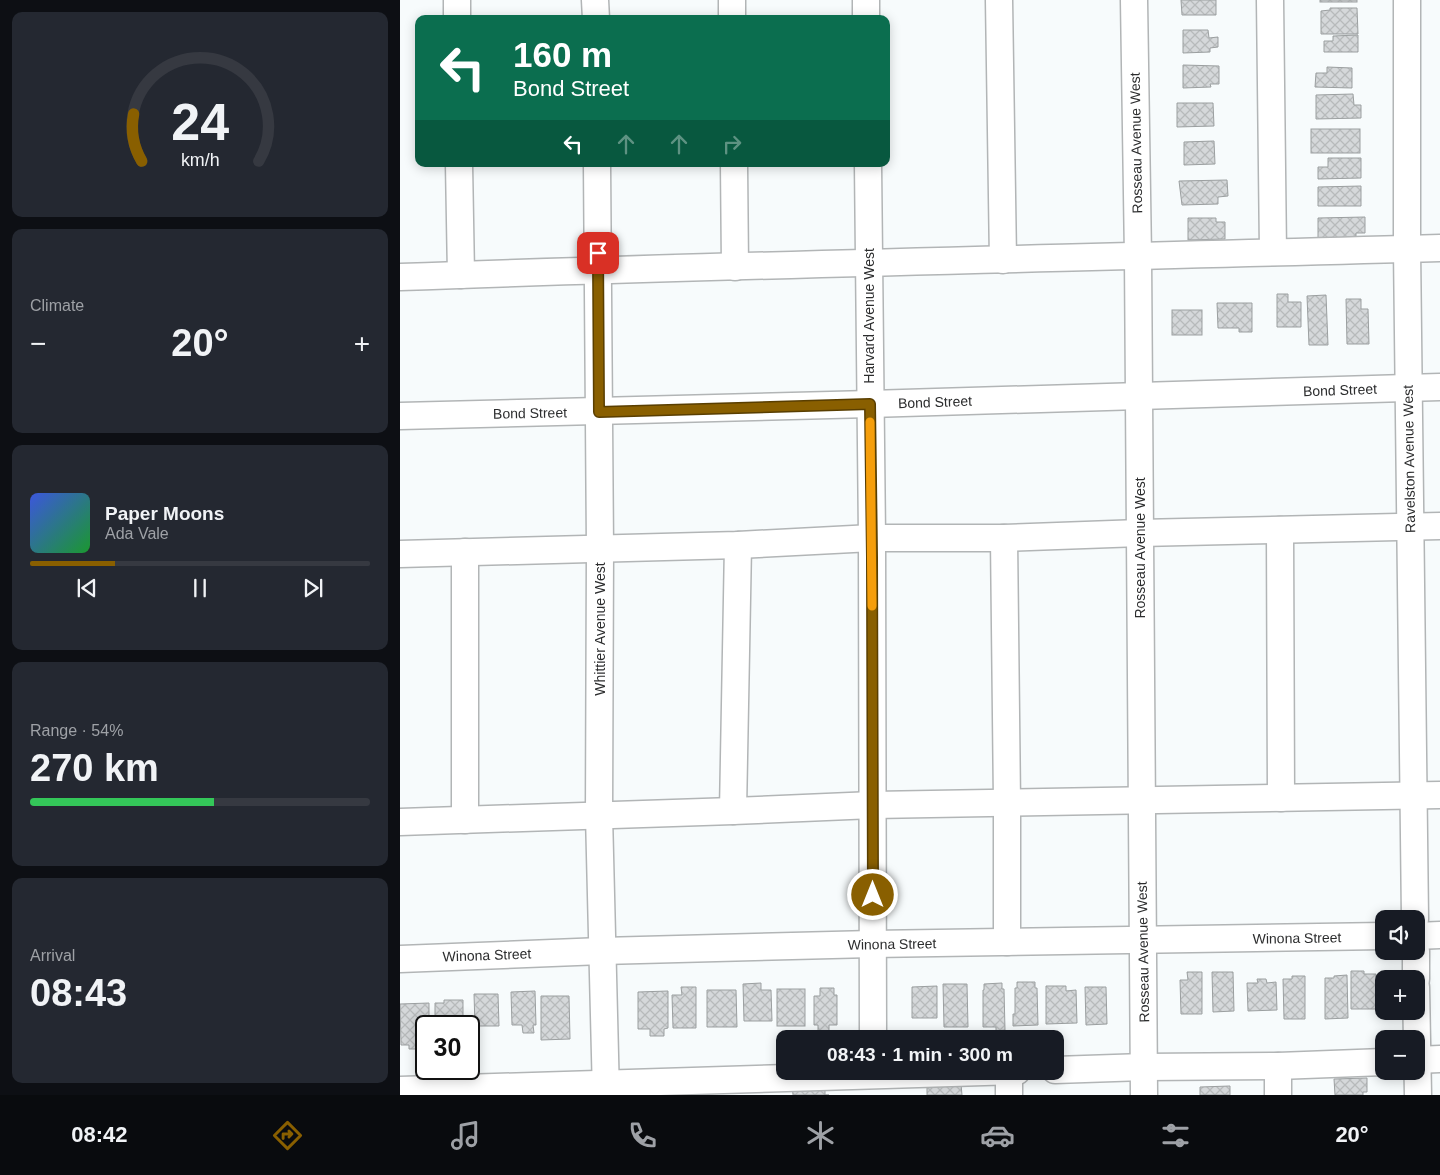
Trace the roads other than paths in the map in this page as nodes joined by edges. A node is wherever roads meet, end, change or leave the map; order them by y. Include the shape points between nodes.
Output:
1 (457, 0) edge
2 (596, 0) edge
3 (732, 0) edge
4 (866, 0) edge
5 (999, 0) edge
6 (1134, 0) edge
7 (1270, 0) edge
8 (1407, 0) edge
9 (458, 15) edge
10 (596, 15) edge
11 (732, 15) edge
12 (866, 15) edge
13 (459, 167) edge
14 (597, 167) edge
15 (734, 167) edge
16 (868, 167) edge
17 (1440, 248) edge
18 (1407, 249) junction
19 (1273, 252) junction
20 (1138, 257) junction
21 (1002, 260) junction
22 (869, 262) junction
23 (735, 267) junction
24 (598, 271) junction
25 (461, 274) junction
26 (400, 277) edge
27 (1440, 387) edge
28 (1408, 388) junction
29 (1139, 395) junction
30 (870, 404) junction
31 (599, 412) junction
32 (400, 416) edge
33 (1440, 526) edge
34 (1410, 527) junction
35 (1280, 530) junction
36 (1140, 533) junction
37 (872, 538) junction
38 (1004, 538) junction
39 (738, 545) junction
40 (600, 549) junction
41 (464, 552) junction
42 (400, 554) edge
43 (1440, 795) edge
44 (1413, 796) junction
45 (1281, 798) junction
46 (1142, 801) junction
47 (1007, 803) junction
48 (873, 805) junction
49 (733, 811) junction
50 (599, 815) junction
51 (465, 820) junction
52 (400, 822) edge
53 (1415, 910) edge
54 (1440, 935) edge
55 (1375, 936) edge
56 (1425, 936) edge
57 (1144, 941) junction
58 (1006, 942) junction
59 (872, 944) junction
60 (602, 951) junction
61 (400, 959) edge
62 (873, 1030) edge
63 (1375, 1062) edge
64 (1278, 1066) junction
65 (1144, 1067) junction
66 (1064, 1070) edge
67 (874, 1080) edge
68 (1009, 1080) edge
69 (1421, 1080) edge
70 (743, 1087) edge
71 (606, 1089) edge
72 (400, 1090) edge
73 (472, 1091) edge
74 (1009, 1095) edge
75 (1144, 1095) edge
76 (1278, 1095) edge
77 (1418, 1095) edge

1 - 9 street
2 - 10 street
3 - 11 street
4 - 12 street
5 - 21 street
6 - 20 street, Rosseau Avenue West
7 - 19 street
8 - 18 street, Ravelston Avenue West
13 - 25 street
14 - 24 street, Whittier Avenue West
15 - 23 street
16 - 22 street, Harvard Avenue West
17 - 18 street
18 - 19 street
18 - 28 street, Ravelston Avenue West
19 - 20 street
20 - 21 street
20 - 29 street, Rosseau Avenue West
21 - 22 street
22 - 23 street
22 - 30 street, Harvard Avenue West
23 - 24 street
24 - 25 street
24 - 31 street, Whittier Avenue West
25 - 26 street
27 - 28 street, Bond Street
28 - 29 street, Bond Street
28 - 34 street, Ravelston Avenue West
29 - 30 street, Bond Street
29 - 36 street, Rosseau Avenue West
30 - 31 street, Bond Street
30 - 37 street, Harvard Avenue West
31 - 32 street, Bond Street
31 - 40 street, Whittier Avenue West
33 - 34 street
34 - 35 street
34 - 44 street, Ravelston Avenue West
35 - 36 street
35 - 45 street
36 - 38 street
36 - 46 street, Rosseau Avenue West
37 - 38 street
37 - 39 street
37 - 48 street, Harvard Avenue West
38 - 47 street
39 - 40 street
39 - 49 street
40 - 41 street
40 - 50 street, Whittier Avenue West
41 - 42 street
41 - 51 street
43 - 44 street
44 - 45 street
44 - 53 street, Ravelston Avenue West
45 - 46 street
46 - 47 street
46 - 57 street, Rosseau Avenue West
47 - 48 street
47 - 58 street
48 - 49 street
48 - 59 street, Harvard Avenue West
49 - 50 street
50 - 51 street
50 - 60 street, Whittier Avenue West
51 - 52 street
54 - 56 street
55 - 57 street, Winona Street
57 - 58 street, Winona Street
57 - 65 street, Rosseau Avenue West
58 - 59 street, Winona Street
59 - 60 street, Winona Street
59 - 62 street, Harvard Avenue West
60 - 61 street, Winona Street
60 - 71 street, Whittier Avenue West
63 - 64 street
64 - 65 street
64 - 76 street
65 - 66 street
65 - 75 street, Rosseau Avenue West
67 - 70 street
68 - 74 street
69 - 77 street
70 - 71 street
71 - 73 street
72 - 73 street

